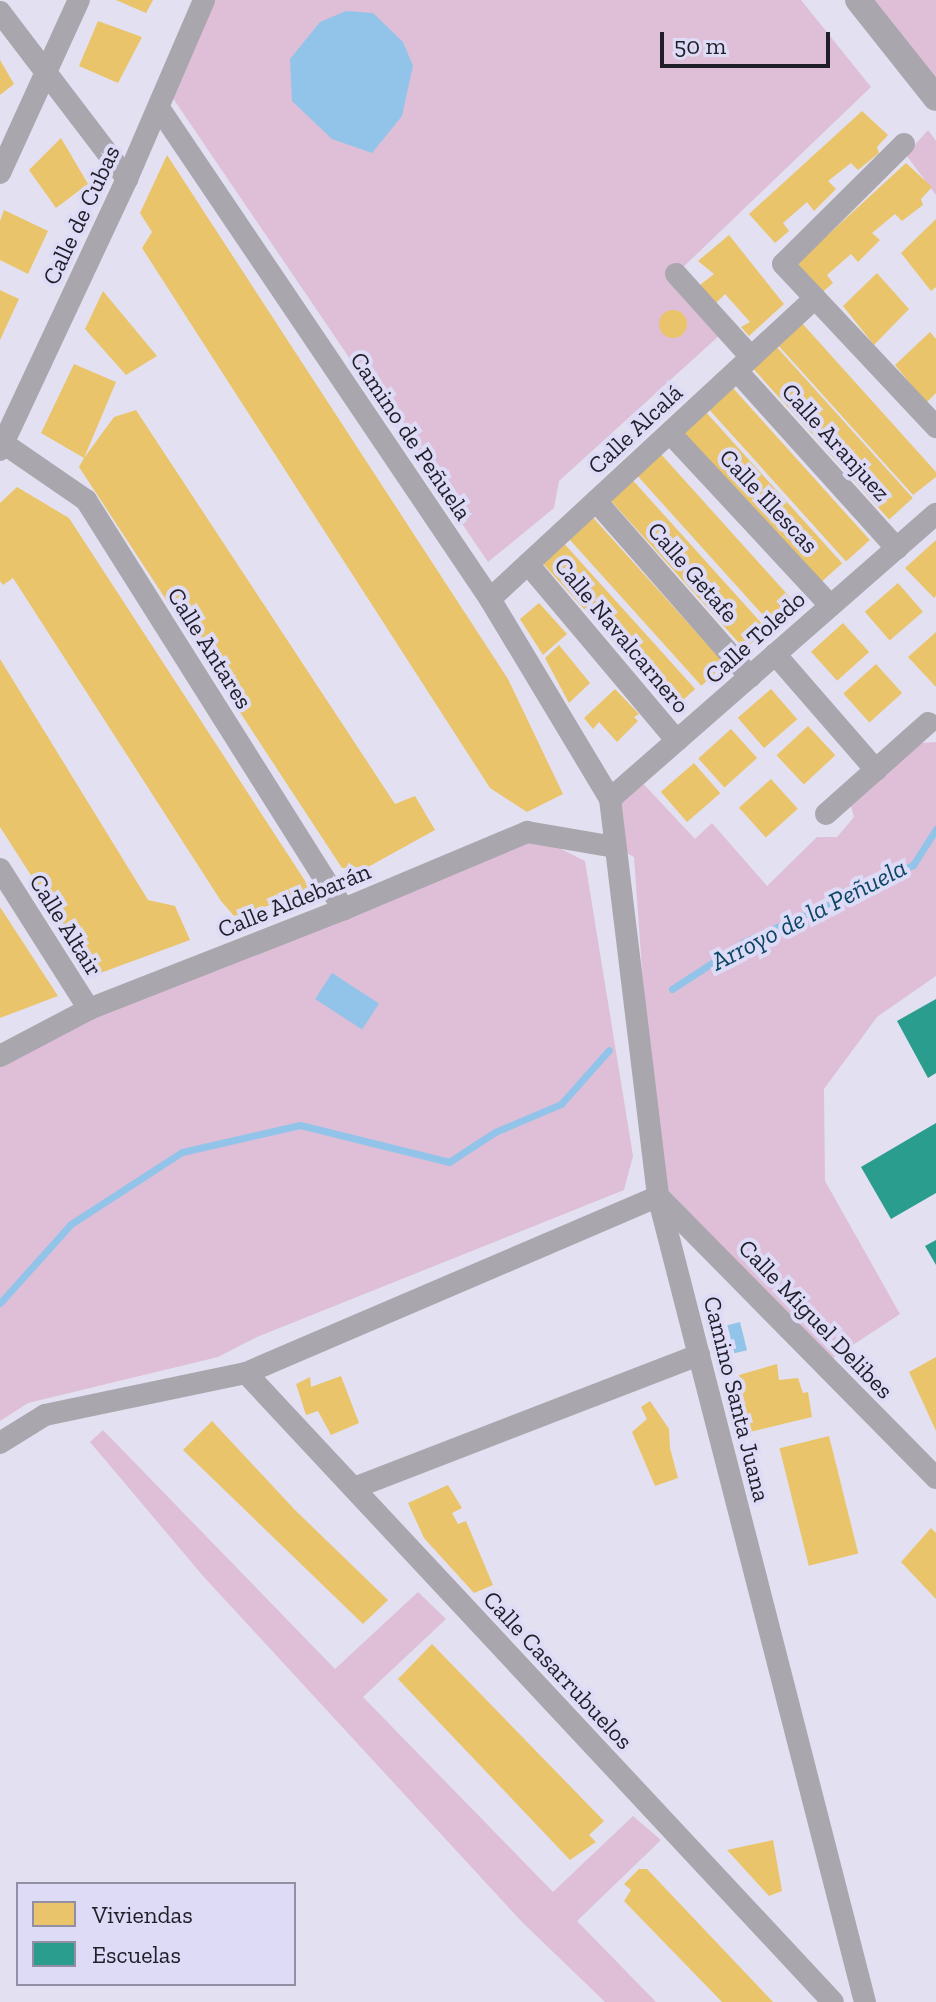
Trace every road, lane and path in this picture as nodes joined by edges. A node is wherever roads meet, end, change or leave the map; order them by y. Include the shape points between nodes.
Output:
1 (79, 0) edge
2 (204, 0) edge
3 (858, 0) edge
4 (0, 12) edge
5 (45, 74) junction
6 (936, 98) edge
7 (159, 108) junction
8 (904, 144) dead end
9 (0, 173) edge
10 (127, 179) junction
11 (676, 274) dead end
12 (815, 298) junction
13 (744, 364) junction
14 (936, 427) edge
15 (670, 433) junction
16 (2, 446) edge
17 (596, 501) junction
18 (936, 514) edge
19 (897, 549) junction
20 (528, 564) junction
21 (490, 599) junction
22 (829, 604) junction
23 (775, 654) junction
24 (750, 677) junction
25 (928, 723) dead end
26 (677, 741) junction
27 (876, 770) junction
28 (610, 799) junction
29 (826, 814) dead end
30 (615, 847) junction
31 (0, 869) edge
32 (344, 909) junction
33 (89, 1009) junction
34 (0, 1056) edge
35 (658, 1196) junction
36 (699, 1355) junction
37 (246, 1373) junction
38 (2, 1444) edge
39 (936, 1478) edge
40 (354, 1488) junction
41 (833, 2002) edge
42 (865, 2002) edge

1 - 5 street
2 - 7 street, Calle de Cubas
3 - 6 street
4 - 5 street
5 - 9 street
5 - 10 street
7 - 10 street, Calle de Cubas
7 - 21 street, Camino de Peñuela
8 - 12 street via 783,264
10 - 16 street, Calle de Cubas
11 - 13 street, Calle Aranjuez
12 - 13 street, Calle Alcalá
12 - 14 street
13 - 15 street, Calle Alcalá
13 - 19 street, Calle Aranjuez
15 - 17 street, Calle Alcalá
15 - 22 street, Calle Illescas
16 - 32 street, Calle Antares via 86,500
17 - 20 street, Calle Alcalá
17 - 24 street, Calle Getafe
18 - 19 street, Calle Toledo
19 - 22 street, Calle Toledo
20 - 21 street, Calle Alcalá
20 - 26 street, Calle Navalcarnero
21 - 28 street, Camino de Peñuela
22 - 23 street, Calle Toledo
23 - 24 street, Calle Toledo
23 - 27 street
24 - 26 street, Calle Toledo
25 - 27 street
26 - 28 street, Calle Toledo
27 - 29 street
28 - 30 street, Camino Santa Juana
30 - 32 street, Calle Aldebarán via 527,832
30 - 35 street, Camino Santa Juana
31 - 33 street, Calle Altair
32 - 33 street, Calle Aldebarán
33 - 34 street, Calle Aldebarán
35 - 36 street, Camino Santa Juana
35 - 37 street
35 - 39 street, Calle Miguel Delibes
36 - 40 street
36 - 42 street, Camino Santa Juana
37 - 38 street via 45,1415
37 - 40 street, Calle Casarrubuelos
40 - 41 street, Calle Casarrubuelos

